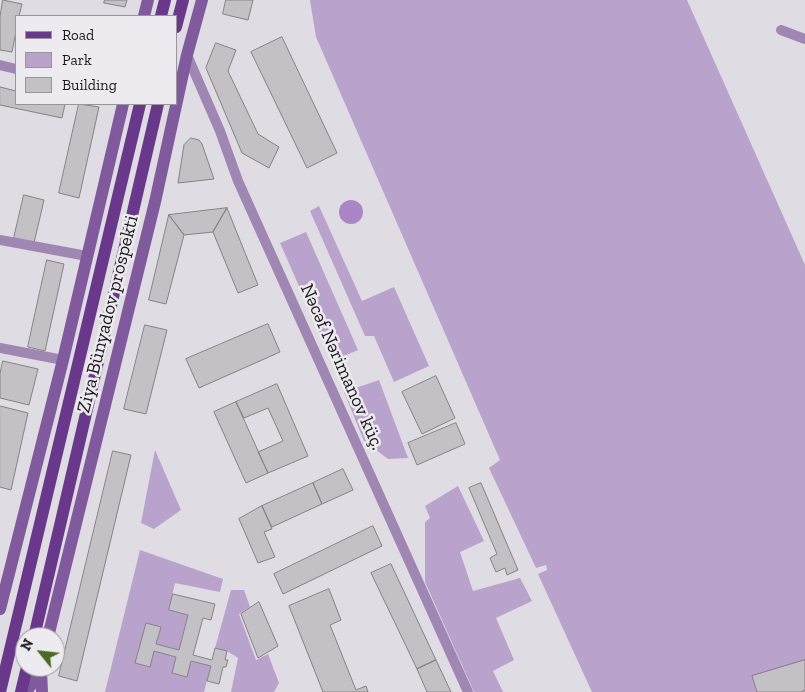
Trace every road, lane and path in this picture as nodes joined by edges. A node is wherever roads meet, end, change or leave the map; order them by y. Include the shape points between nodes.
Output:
1 (148, 0) edge
2 (164, 0) edge
3 (183, 0) edge
4 (202, 0) edge
5 (144, 15) edge
6 (161, 15) edge
7 (178, 20) edge
8 (781, 30) dead end
9 (805, 39) edge
10 (187, 55) junction
11 (0, 65) edge
12 (15, 69) edge
13 (178, 97) edge
14 (123, 105) edge
15 (140, 105) edge
16 (158, 105) edge
17 (176, 105) edge
18 (0, 240) edge
19 (87, 256) junction
20 (0, 348) edge
21 (63, 360) junction
22 (0, 609) edge
23 (36, 627) edge
24 (50, 627) edge
25 (25, 677) edge
26 (36, 677) edge
27 (39, 677) edge
28 (41, 677) edge
29 (0, 692) edge
30 (21, 692) edge
31 (26, 692) edge
32 (36, 692) edge
33 (42, 692) edge
34 (468, 692) edge

1 - 5 main road
2 - 6 main road
3 - 7 main road
4 - 10 main road, Ziya Bünyadov prospekti
8 - 9 street
10 - 13 main road, Ziya Bünyadov prospekti
10 - 34 street, Nəcəf Nərimanov küç. via 238,181
11 - 12 street
14 - 19 main road, Ziya Bünyadov prospekti
15 - 29 main road, Ziya Bünyadov prospekti
16 - 23 main road, Ziya Bünyadov prospekti
17 - 24 main road, Ziya Bünyadov prospekti
18 - 19 street
19 - 21 main road, Ziya Bünyadov prospekti
20 - 21 street
21 - 22 main road, Ziya Bünyadov prospekti
25 - 30 main road
26 - 31 main road
27 - 32 main road
28 - 33 main road

